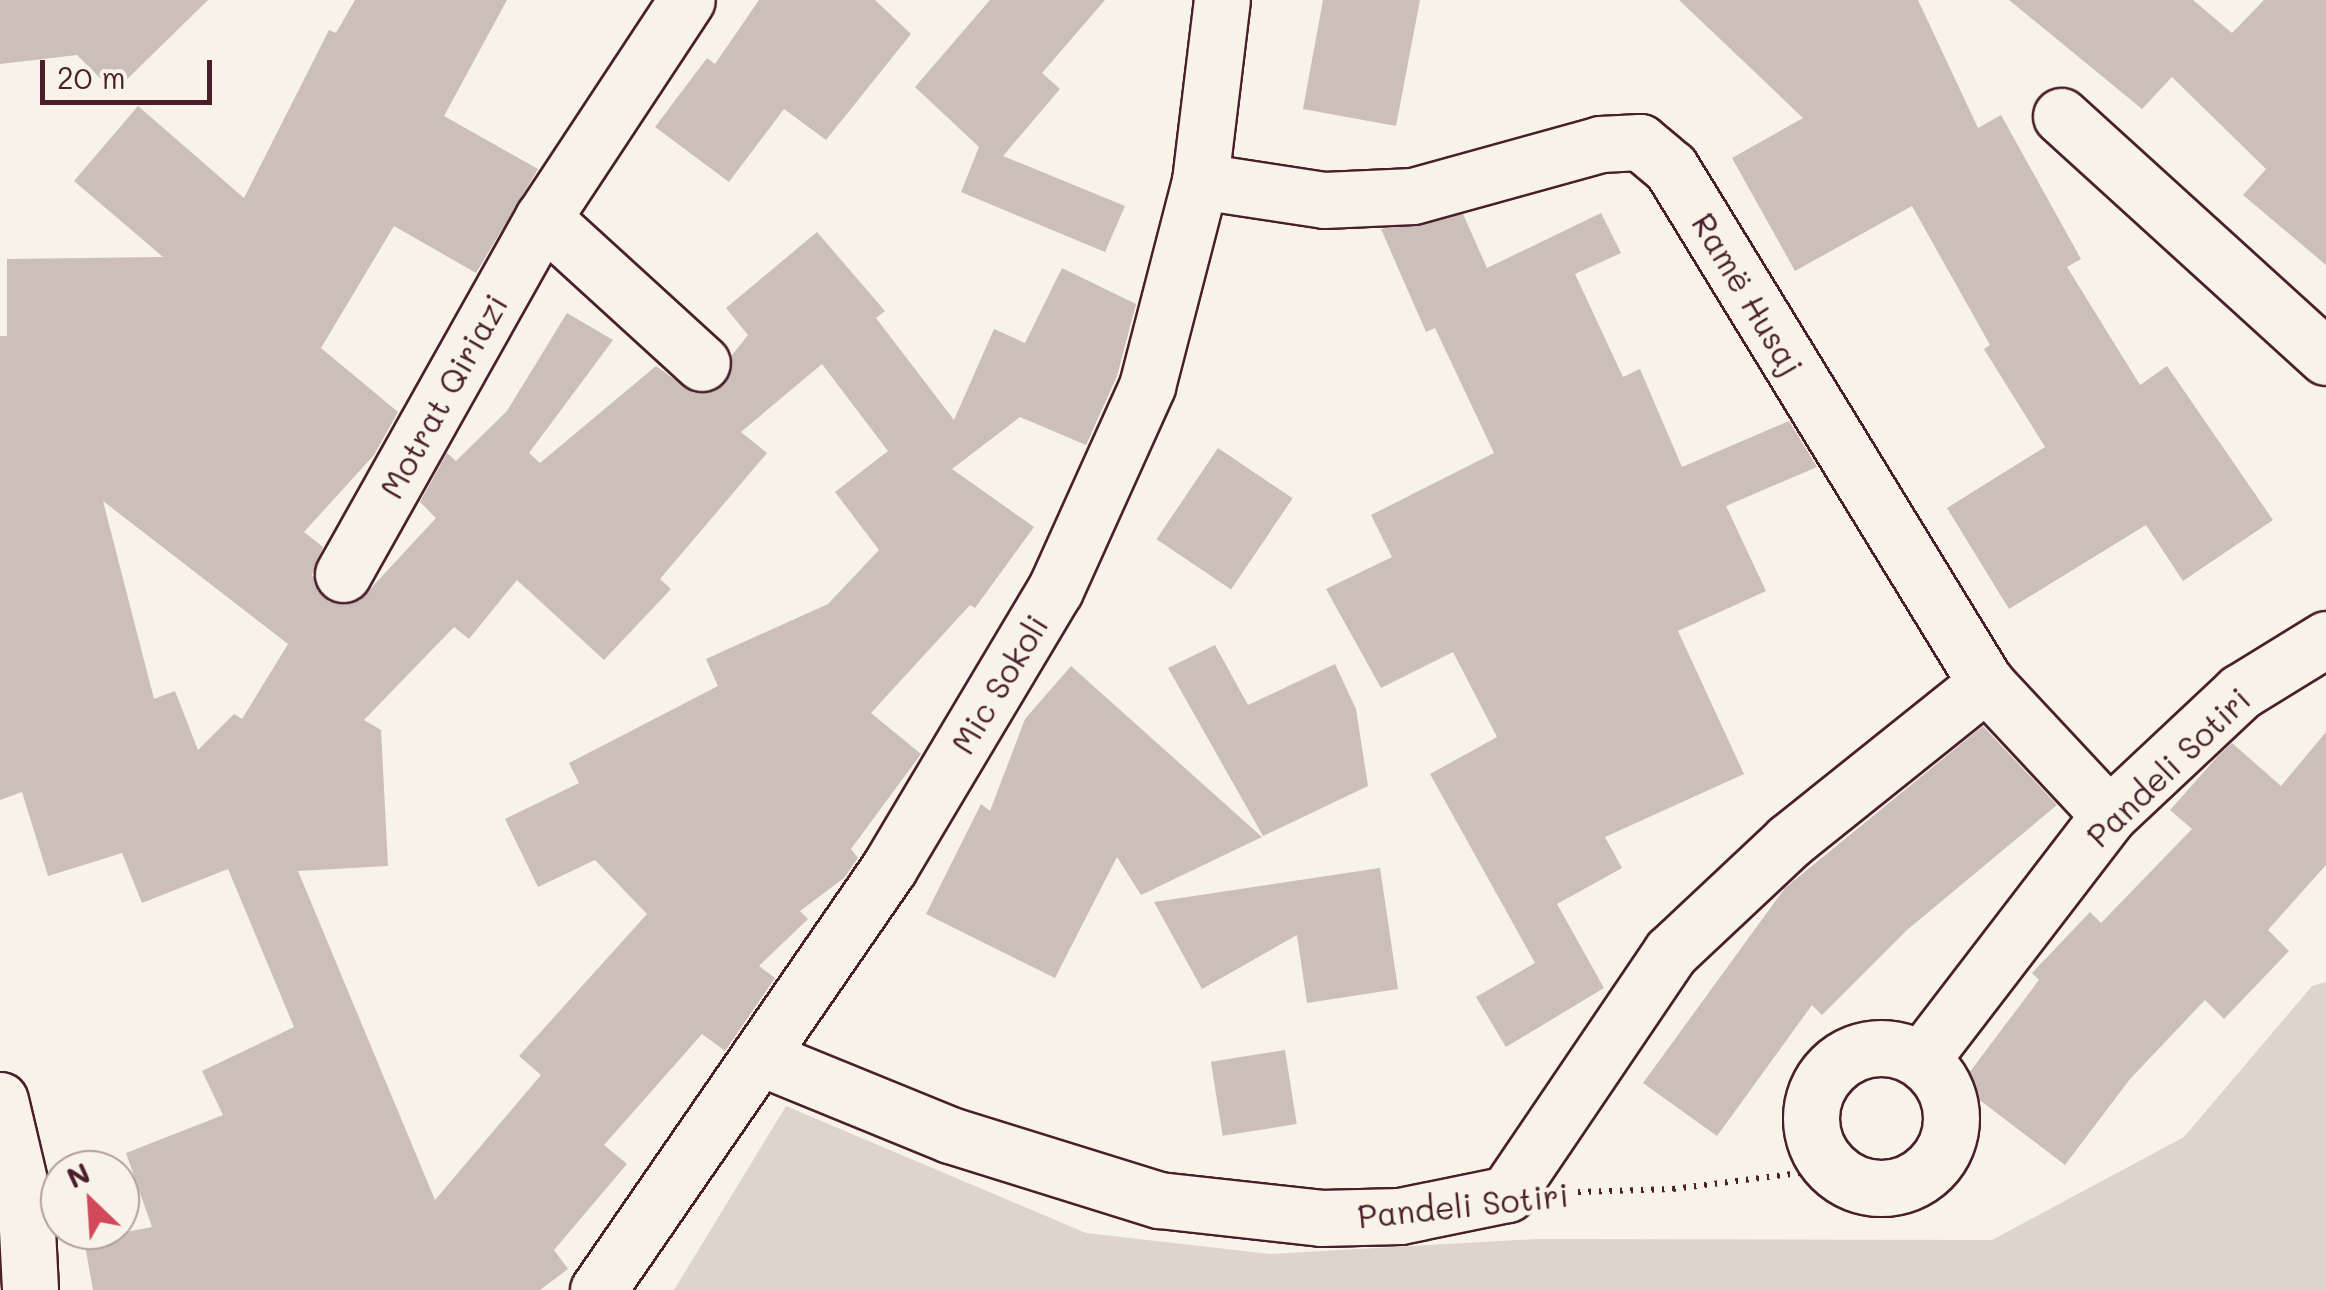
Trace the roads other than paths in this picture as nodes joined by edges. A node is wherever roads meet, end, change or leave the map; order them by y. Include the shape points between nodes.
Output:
1 (687, 0) edge
2 (1222, 0) edge
3 (2061, 116) dead end
4 (1200, 181) junction
5 (542, 218) junction
6 (2326, 357) edge
7 (702, 363) dead end
8 (343, 574) dead end
9 (2326, 638) edge
10 (1986, 682) junction
11 (2109, 815) junction
12 (759, 1057) junction
13 (1921, 1060) junction
14 (0, 1100) edge
15 (30, 1290) edge
16 (598, 1290) edge

1 - 5 street, Motrat Qiriazi
2 - 4 street, Mic Sokoli
3 - 6 street
4 - 10 street, Ramë Husaj via 1324,200 1413,196 1600,144 1640,142 1671,168
4 - 12 street, Mic Sokoli via 1146,386 1055,590 889,868
5 - 7 street
5 - 8 street, Motrat Qiriazi
9 - 11 street, Pandeli Sotiri via 2240,692
10 - 11 street, Ramë Husaj
10 - 12 street, Pandeli Sotiri via 1788,841 1670,952 1507,1194 1400,1216 1320,1218 1159,1200 950,1135
11 - 13 street, Pandeli Sotiri
12 - 16 street, Mic Sokoli
13 - 13 street via 1948,1096 1947,1141 1936,1162 1918,1177 1874,1188 1832,1169 1811,1128 1820,1083 1855,1052 1878,1047
14 - 15 street via 26,1210

